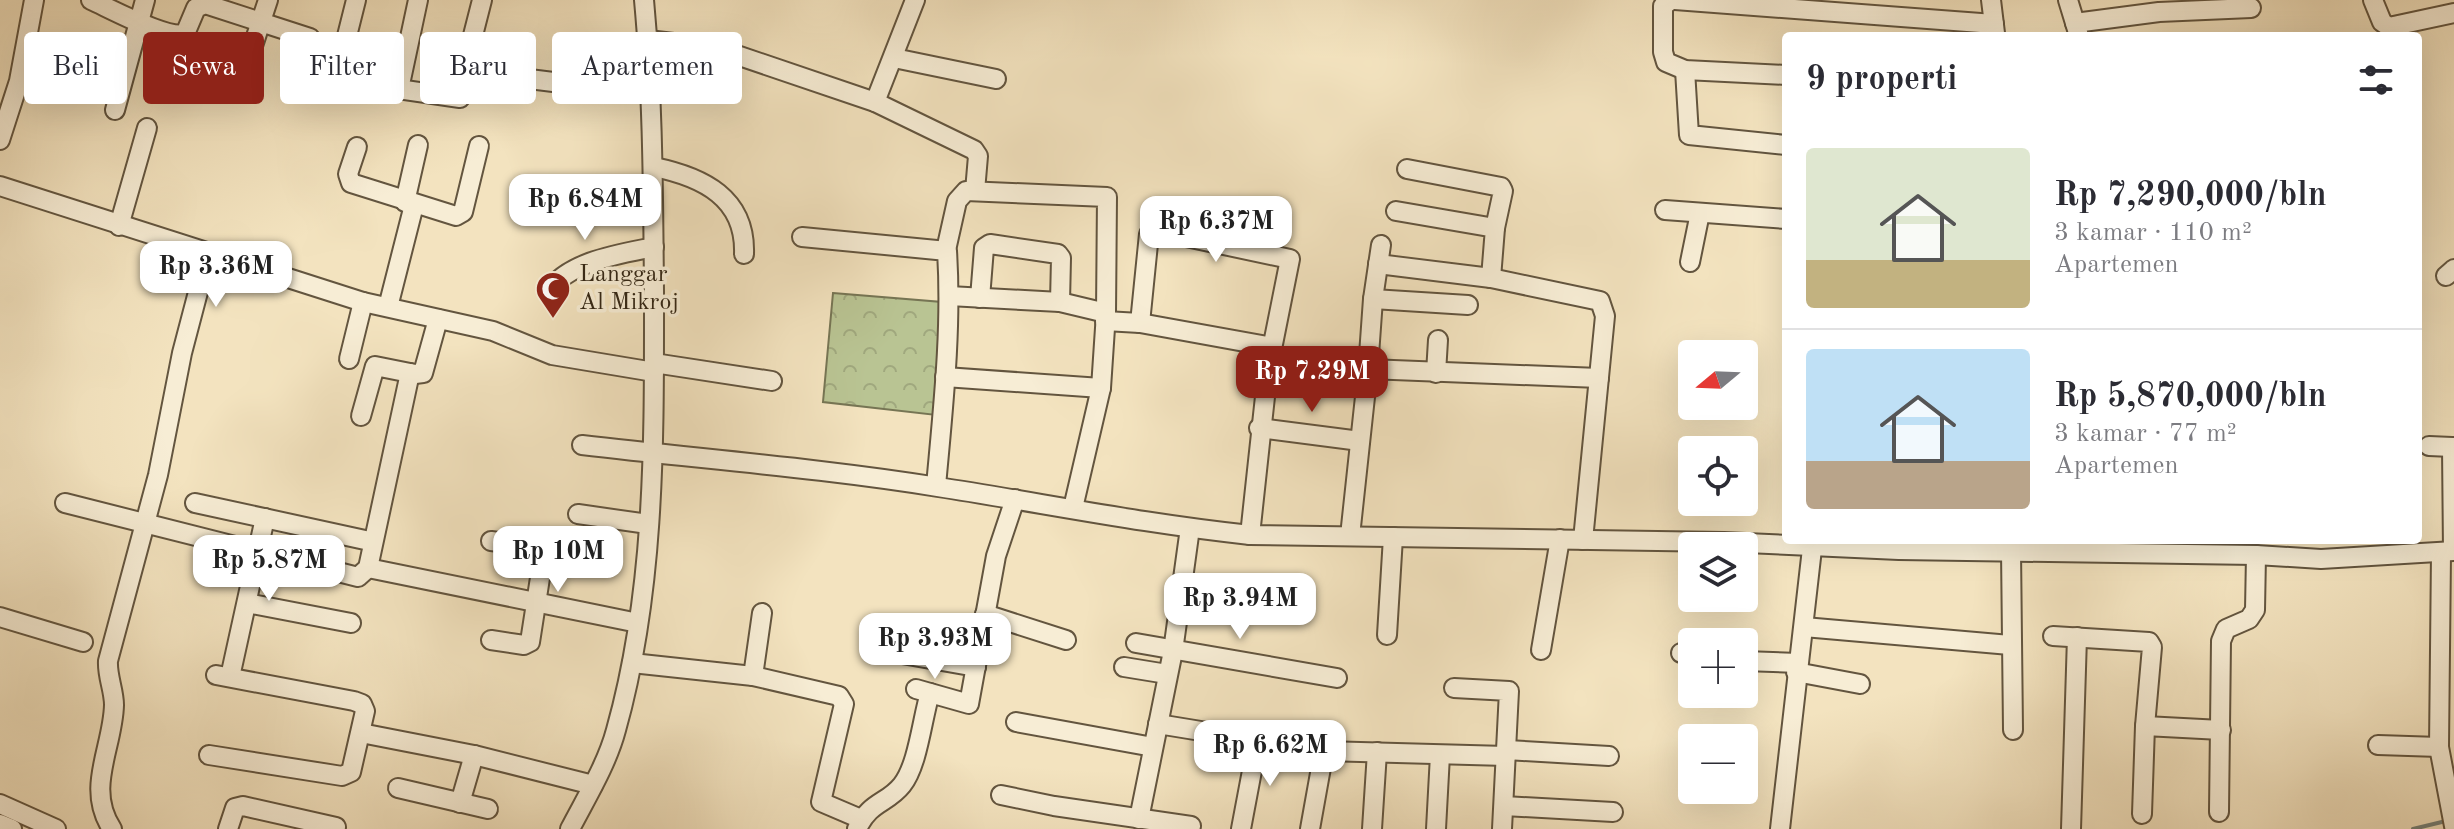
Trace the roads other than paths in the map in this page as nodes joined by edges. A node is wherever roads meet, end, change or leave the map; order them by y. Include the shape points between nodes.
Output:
1 (34, 0) edge
2 (91, 0) edge
3 (145, 0) edge
4 (268, 0) edge
5 (356, 0) edge
6 (418, 0) edge
7 (482, 0) edge
8 (644, 0) edge
9 (915, 0) edge
10 (1673, 0) edge
11 (1991, 0) edge
12 (2068, 0) edge
13 (2373, 0) edge
14 (2219, 5) edge
15 (2159, 6) edge
16 (2251, 8) dead end
17 (2454, 13) edge
18 (138, 22) junction
19 (261, 23) junction
20 (1994, 30) edge
21 (2077, 30) edge
22 (258, 32) edge
23 (289, 32) edge
24 (348, 32) edge
25 (474, 32) edge
26 (647, 32) edge
27 (742, 57) edge
28 (894, 58) junction
29 (404, 66) edge
30 (1685, 70) junction
31 (1782, 75) edge
32 (996, 79) dead end
33 (875, 102) junction
34 (651, 104) edge
35 (115, 110) dead end
36 (147, 128) dead end
37 (0, 140) edge
38 (418, 145) dead end
39 (1782, 145) edge
40 (479, 146) dead end
41 (357, 147) dead end
42 (654, 167) junction
43 (1407, 169) dead end
44 (0, 186) edge
45 (975, 191) junction
46 (410, 203) junction
47 (1665, 210) dead end
48 (1396, 211) dead end
49 (1700, 213) junction
50 (1782, 219) edge
51 (119, 226) junction
52 (1495, 228) junction
53 (802, 237) dead end
54 (654, 247) junction
55 (946, 250) junction
56 (208, 254) junction
57 (744, 254) dead end
58 (1690, 262) dead end
59 (1491, 278) junction
60 (549, 291) dead end
61 (949, 296) junction
62 (980, 298) junction
63 (1373, 299) junction
64 (363, 302) junction
65 (1060, 302) junction
66 (1468, 305) dead end
67 (388, 307) junction
68 (1106, 317) junction
69 (438, 319) junction
70 (1140, 323) junction
71 (1438, 340) dead end
72 (1272, 347) junction
73 (349, 359) dead end
74 (654, 368) junction
75 (1268, 369) junction
76 (410, 373) junction
77 (1368, 373) junction
78 (1436, 373) junction
79 (945, 377) junction
80 (1599, 378) junction
81 (772, 381) dead end
82 (1101, 388) junction
83 (361, 416) dead end
84 (1259, 428) junction
85 (1360, 441) junction
86 (582, 445) dead end
87 (2429, 446) dead end
88 (2453, 447) edge
89 (654, 454) junction
90 (936, 486) junction
91 (1015, 499) junction
92 (65, 503) dead end
93 (195, 503) dead end
94 (1073, 508) junction
95 (578, 514) dead end
96 (265, 518) junction
97 (143, 523) junction
98 (648, 524) junction
99 (1190, 528) junction
100 (1250, 535) junction
101 (1350, 536) junction
102 (1393, 537) junction
103 (1560, 539) junction
104 (365, 540) dead end
105 (1583, 540) junction
106 (491, 541) dead end
107 (1782, 543) edge
108 (1813, 544) edge
109 (1864, 544) edge
110 (1950, 546) edge
111 (2066, 546) edge
112 (2189, 547) edge
113 (2011, 550) junction
114 (2449, 552) edge
115 (258, 553) junction
116 (2256, 555) junction
117 (368, 568) junction
118 (536, 600) junction
119 (247, 603) junction
120 (762, 613) dead end
121 (985, 614) junction
122 (0, 617) edge
123 (351, 623) dead end
124 (638, 623) junction
125 (1804, 627) junction
126 (1387, 635) dead end
127 (2053, 636) dead end
128 (2077, 637) junction
129 (491, 640) dead end
130 (1066, 640) dead end
131 (83, 642) dead end
132 (1136, 643) dead end
133 (2010, 645) junction
134 (1541, 650) dead end
135 (1173, 651) junction
136 (902, 654) dead end
137 (632, 663) junction
138 (1758, 663) edge
139 (976, 667) junction
140 (1124, 667) dead end
141 (1797, 668) junction
142 (1167, 674) junction
143 (753, 676) junction
144 (1337, 678) dead end
145 (1860, 684) dead end
146 (1454, 688) dead end
147 (2446, 698) edge
148 (1016, 722) dead end
149 (1158, 724) junction
150 (2145, 726) junction
151 (2013, 730) dead end
152 (2221, 730) junction
153 (361, 733) junction
154 (1258, 739) junction
155 (2378, 745) dead end
156 (1153, 747) junction
157 (2439, 747) junction
158 (1324, 751) junction
159 (1377, 752) junction
160 (1506, 753) junction
161 (209, 755) dead end
162 (474, 755) junction
163 (1440, 755) junction
164 (1609, 756) dead end
165 (593, 785) junction
166 (398, 788) dead end
167 (1001, 795) dead end
168 (460, 803) junction
169 (0, 804) edge
170 (1504, 806) junction
171 (1783, 806) junction
172 (488, 809) dead end
173 (1613, 812) dead end
174 (2219, 812) dead end
175 (2142, 814) dead end
176 (1139, 819) junction
177 (0, 824) edge
178 (859, 824) edge
179 (1191, 826) dead end
180 (2454, 826) edge
181 (336, 827) dead end
182 (12, 829) edge
183 (56, 829) edge
184 (112, 829) edge
185 (228, 829) edge
186 (570, 829) edge
187 (1241, 829) edge
188 (1310, 829) edge
189 (1372, 829) edge
190 (1436, 829) edge
191 (1502, 829) edge
192 (1769, 829) edge
193 (1780, 829) edge
194 (2071, 829) edge

1 - 37 street via 19,81
2 - 18 street
3 - 18 street
4 - 19 street
5 - 24 street
6 - 29 street
7 - 25 street
8 - 26 street
9 - 28 street
10 - 20 street
10 - 30 street via 1663,6 1663,52 1666,62
11 - 20 street
12 - 21 street
13 - 17 street via 2389,27
14 - 15 street
14 - 16 street
15 - 21 street
18 - 19 street via 182,35 196,8 205,4
18 - 35 street
19 - 22 street
19 - 23 street
27 - 33 street
28 - 32 street
28 - 33 street
30 - 31 street
30 - 39 street via 1689,135
33 - 45 street via 974,150
34 - 42 street
36 - 51 street
38 - 46 street
40 - 46 street via 461,215
41 - 46 street via 348,174 351,183
42 - 54 street
42 - 57 street via 687,175 725,199 745,234
43 - 52 street via 1501,187
44 - 51 street
45 - 55 street via 962,192 957,201
45 - 68 street via 1107,197
46 - 67 street
47 - 49 street
48 - 52 street
49 - 50 street
49 - 58 street
51 - 56 street
52 - 59 street
53 - 55 street
54 - 60 street via 596,261
54 - 74 street
55 - 61 street
56 - 64 street
56 - 97 street
59 - 63 street via 1380,254
59 - 80 street via 1600,301 1605,316
61 - 62 street
61 - 79 street
62 - 65 street
62 - 65 street via 984,248 990,244 1058,254
63 - 66 street
63 - 77 street
64 - 67 street
64 - 73 street
65 - 68 street
67 - 69 street
68 - 70 street
68 - 82 street
69 - 74 street via 493,331 552,355
69 - 76 street via 423,373
70 - 72 street
70 - 72 street via 1149,234 1156,230 1290,259
71 - 78 street
72 - 75 street
74 - 81 street
74 - 89 street
75 - 77 street
75 - 84 street
76 - 83 street via 375,366
76 - 117 street
77 - 78 street
77 - 85 street
78 - 80 street
79 - 82 street
79 - 90 street
80 - 105 street
82 - 94 street
84 - 85 street
84 - 100 street
85 - 101 street
86 - 89 street
87 - 88 street
88 - 114 street
89 - 90 street
89 - 98 street
90 - 91 street
91 - 94 street
91 - 121 street
92 - 97 street
93 - 96 street
94 - 99 street
95 - 98 street
96 - 104 street
96 - 115 street
97 - 115 street
97 - 184 street via 108,661 114,708 98,785
98 - 124 street
99 - 100 street
99 - 135 street
100 - 101 street
101 - 102 street
102 - 103 street
102 - 126 street
103 - 105 street
103 - 134 street
105 - 107 street
106 - 118 street via 540,551
108 - 109 street
108 - 125 street
109 - 110 street
110 - 113 street
111 - 112 street
111 - 113 street
112 - 116 street
113 - 133 street
114 - 116 street via 2321,559
114 - 147 street
115 - 117 street via 351,577
115 - 119 street
116 - 152 street via 2253,615 2226,629 2221,641
117 - 118 street
118 - 124 street
118 - 129 street via 528,644
119 - 123 street
119 - 153 street via 223,676 362,704
120 - 143 street
121 - 130 street
121 - 139 street
122 - 131 street
124 - 137 street
125 - 133 street
125 - 141 street
127 - 128 street
128 - 150 street via 2149,642
128 - 194 street
132 - 135 street
133 - 151 street
135 - 142 street
135 - 144 street
136 - 139 street
137 - 143 street
137 - 165 street via 616,733
138 - 141 street
139 - 178 street via 969,704 923,691 916,749 901,786 869,809
140 - 142 street
141 - 145 street
141 - 171 street
142 - 149 street
143 - 178 street via 842,697 821,801
146 - 160 street via 1509,691
147 - 157 street
148 - 156 street
149 - 154 street
149 - 156 street
150 - 152 street
150 - 175 street
152 - 174 street
153 - 161 street via 351,772 342,776
153 - 162 street
154 - 158 street
154 - 187 street
155 - 157 street
156 - 176 street
157 - 180 street
158 - 159 street
158 - 188 street
159 - 163 street
159 - 189 street
160 - 163 street
160 - 164 street
160 - 170 street
162 - 165 street
162 - 168 street
163 - 190 street
165 - 186 street
166 - 168 street
167 - 176 street
168 - 172 street
169 - 183 street
170 - 173 street
170 - 191 street
171 - 192 street via 1772,806
171 - 193 street
176 - 179 street
177 - 182 street
181 - 185 street via 243,806 235,808

